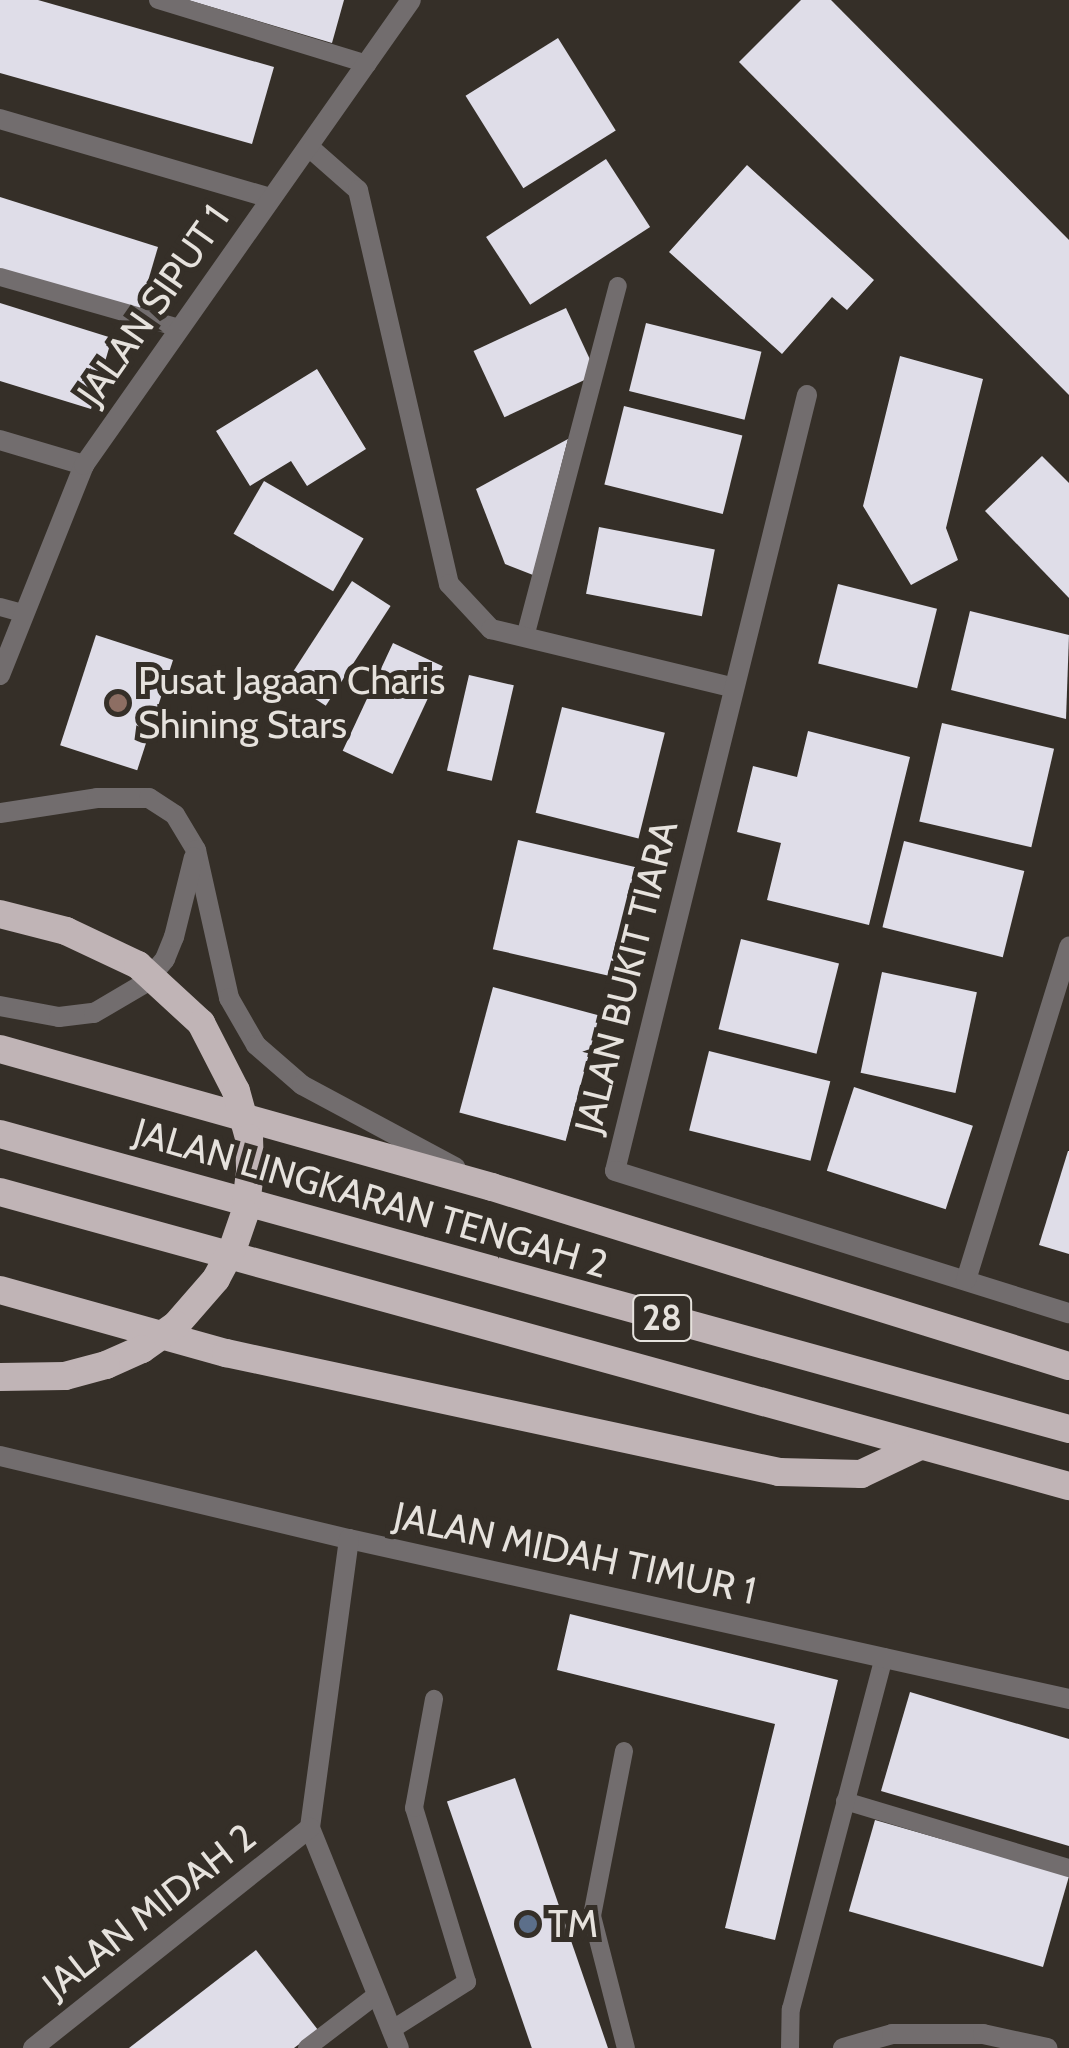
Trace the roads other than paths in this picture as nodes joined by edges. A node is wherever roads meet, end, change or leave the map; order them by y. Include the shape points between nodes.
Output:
1 (158, 0) edge
2 (410, 0) edge
3 (366, 64) junction
4 (0, 119) edge
5 (309, 147) junction
6 (271, 198) junction
7 (0, 278) edge
8 (618, 286) dead end
9 (180, 328) junction
10 (808, 394) dead end
11 (0, 440) edge
12 (84, 464) junction
13 (0, 607) edge
14 (23, 612) junction
15 (525, 637) junction
16 (0, 675) edge
17 (734, 688) junction
18 (0, 813) edge
19 (196, 850) junction
20 (0, 914) edge
21 (1069, 947) edge
22 (0, 1006) edge
23 (0, 1049) edge
24 (0, 1134) edge
25 (492, 1186) junction
26 (0, 1192) edge
27 (966, 1280) junction
28 (0, 1290) edge
29 (1069, 1314) edge
30 (1069, 1366) edge
31 (0, 1377) edge
32 (1069, 1429) edge
33 (920, 1446) junction
34 (0, 1456) edge
35 (1069, 1486) edge
36 (349, 1539) junction
37 (884, 1657) junction
38 (434, 1699) dead end
39 (1069, 1699) edge
40 (624, 1751) dead end
41 (845, 1801) junction
42 (310, 1828) junction
43 (1069, 1868) edge
44 (375, 1996) junction
45 (395, 2039) edge
46 (33, 2048) edge
47 (306, 2048) edge
48 (626, 2048) edge
49 (790, 2048) edge
50 (843, 2048) edge
51 (1047, 2048) edge

1 - 3 lane
2 - 3 street, JALAN SIPUT 1
3 - 5 street, JALAN SIPUT 1
4 - 6 street
5 - 6 street, JALAN SIPUT 1
5 - 15 street via 358,190 449,584 491,629
6 - 9 street, JALAN SIPUT 1
7 - 9 lane
8 - 15 lane
9 - 12 street, JALAN SIPUT 1
10 - 17 street, JALAN BUKIT TIARA
11 - 12 street
12 - 14 street, JALAN SIPUT 1
13 - 14 lane
14 - 16 street, JALAN SIPUT 1
15 - 17 street
17 - 27 street, JALAN BUKIT TIARA via 614,1171
18 - 19 street via 97,798 149,798 175,815
19 - 22 street via 174,938 146,983 94,1013 59,1017
19 - 25 street via 228,998 256,1045 302,1086
20 - 31 highway, bridge via 66,930 138,965 201,1023 236,1091 250,1172 233,1247 216,1279 176,1324 106,1365 65,1376
21 - 27 street
23 - 25 highway
24 - 32 highway, JALAN LINGKARAN TENGAH 2 / 28
25 - 30 highway
26 - 33 highway, 28
27 - 29 street, JALAN BUKIT TIARA
28 - 33 highway via 226,1353 779,1472 861,1474
33 - 35 highway, 28
34 - 36 street
36 - 37 street, JALAN MIDAH TIMUR 1
36 - 42 street, JALAN MIDAH TIMUR 1
37 - 39 street, JALAN MIDAH TIMUR 1
37 - 41 lane
38 - 45 lane via 414,1808 467,1982
40 - 48 lane via 592,1916
41 - 43 lane
41 - 49 lane via 791,2008
42 - 44 street, JALAN MIDAH TIMUR 1
42 - 46 street, JALAN MIDAH 2
44 - 45 street, JALAN MIDAH TIMUR 1
44 - 47 lane
50 - 51 street via 892,2034 983,2034

